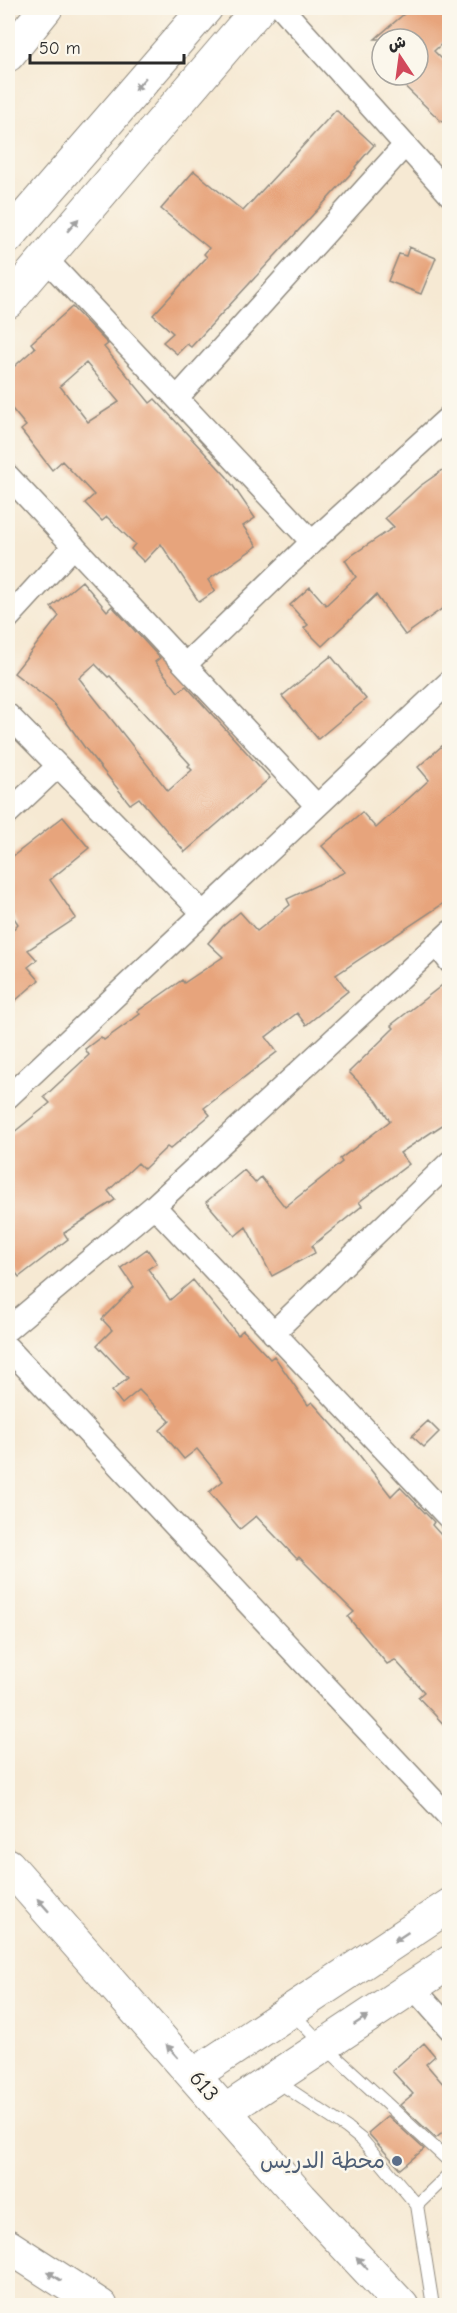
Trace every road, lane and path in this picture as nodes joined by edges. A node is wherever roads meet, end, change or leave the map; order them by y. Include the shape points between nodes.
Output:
1 (46, 8) edge
2 (206, 8) edge
3 (259, 8) edge
4 (282, 8) edge
5 (8, 55) edge
6 (405, 145) junction
7 (450, 195) edge
8 (8, 237) edge
9 (45, 258) junction
10 (8, 302) edge
11 (177, 398) junction
12 (450, 416) edge
13 (8, 476) edge
14 (312, 542) junction
15 (74, 546) junction
16 (8, 618) edge
17 (185, 665) junction
18 (450, 681) edge
19 (8, 715) edge
20 (58, 766) junction
21 (318, 806) junction
22 (8, 813) edge
23 (203, 913) junction
24 (445, 946) edge
25 (8, 1097) edge
26 (450, 1162) edge
27 (154, 1206) junction
28 (8, 1329) edge
29 (273, 1332) junction
30 (8, 1348) edge
31 (450, 1519) edge
32 (450, 1818) edge
33 (8, 1865) edge
34 (450, 1905) edge
35 (450, 1962) edge
36 (412, 1986) junction
37 (290, 2011) junction
38 (450, 2029) edge
39 (323, 2045) junction
40 (194, 2075) junction
41 (273, 2079) junction
42 (225, 2111) junction
43 (450, 2162) edge
44 (450, 2173) edge
45 (417, 2205) junction
46 (8, 2246) edge
47 (101, 2306) edge
48 (402, 2306) edge
49 (433, 2306) edge

1 - 5 main road
2 -> 8 main road
9 -> 3 main road
4 - 6 street
6 - 7 street
6 - 11 street
9 - 10 main road
9 - 11 street
11 - 14 street
12 - 14 street
13 - 15 street
14 - 17 street
15 - 16 street
15 - 17 street
17 - 21 street
18 - 21 street
19 - 20 street
20 - 22 street
20 - 23 street
21 - 23 street
23 - 25 street
24 - 27 street
26 - 29 street
27 - 28 street
27 - 29 street
29 - 31 street
30 - 32 street
40 -> 33 main road, 613
34 -> 37 main road
35 - 36 main road
36 - 38 street
39 -> 36 main road
37 - 39 lane
37 - 40 main road
39 - 41 main road
39 - 43 lane
40 - 42 main road, 613
41 - 42 main road
41 - 45 lane via 362,2140
48 -> 42 main road, 613
44 - 45 lane
45 - 49 lane
47 -> 46 main road

